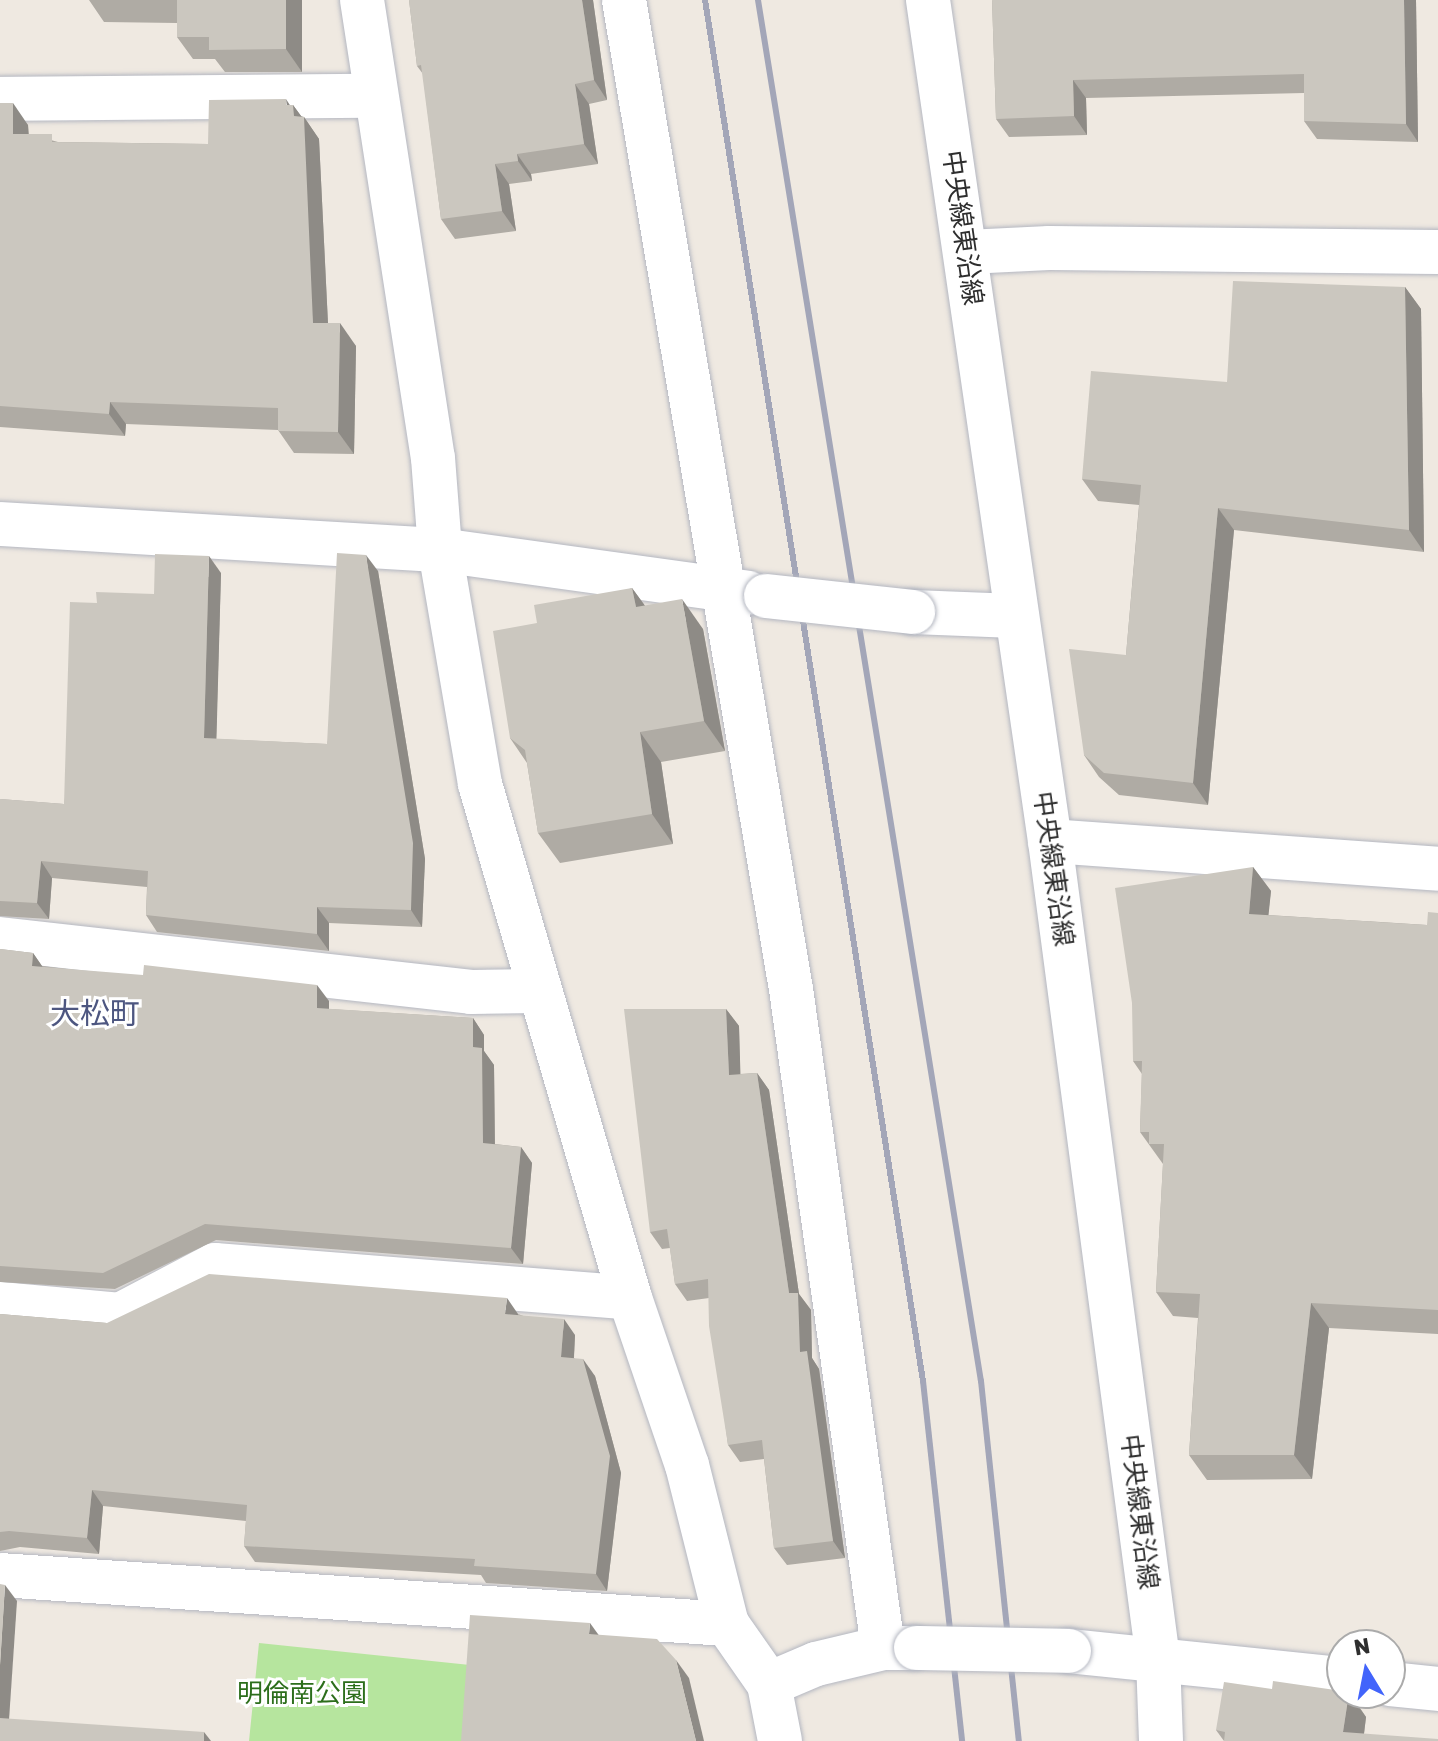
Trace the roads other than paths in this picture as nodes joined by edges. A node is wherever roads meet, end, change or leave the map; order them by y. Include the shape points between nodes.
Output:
1 (362, 0) edge
2 (624, 0) edge
3 (928, 0) edge
4 (375, 96) junction
5 (0, 99) edge
6 (967, 252) junction
7 (1438, 252) edge
8 (0, 524) edge
9 (440, 550) junction
10 (719, 589) junction
11 (1015, 616) junction
12 (1050, 841) junction
13 (1438, 869) edge
14 (0, 939) edge
15 (537, 991) junction
16 (630, 1298) junction
17 (0, 1304) edge
18 (0, 1575) edge
19 (727, 1624) junction
20 (900, 1648) junction
21 (1158, 1659) junction
22 (1326, 1677) edge
23 (769, 1684) junction
24 (1406, 1686) edge
25 (1438, 1689) edge
26 (780, 1741) edge
27 (1161, 1741) edge

1 - 4 street
2 - 10 street
3 - 6 street, 中央線東沿線
4 - 5 street
4 - 9 street via 433,458
6 - 7 street
6 - 11 street, 中央線東沿線
8 - 9 street
9 - 10 street
9 - 15 street via 480,784
10 - 11 street, bridge via 913,612
10 - 20 street
11 - 12 street, 中央線東沿線
12 - 13 street
12 - 21 street, 中央線東沿線
14 - 15 street via 471,992
15 - 16 street
16 - 17 street via 215,1265 120,1315
16 - 19 street via 687,1465
18 - 19 street
19 - 23 street
20 - 21 street, bridge via 1069,1651
20 - 23 street via 816,1664
21 - 22 street
21 - 27 street, 中央線東沿線
23 - 26 street
24 - 25 street

